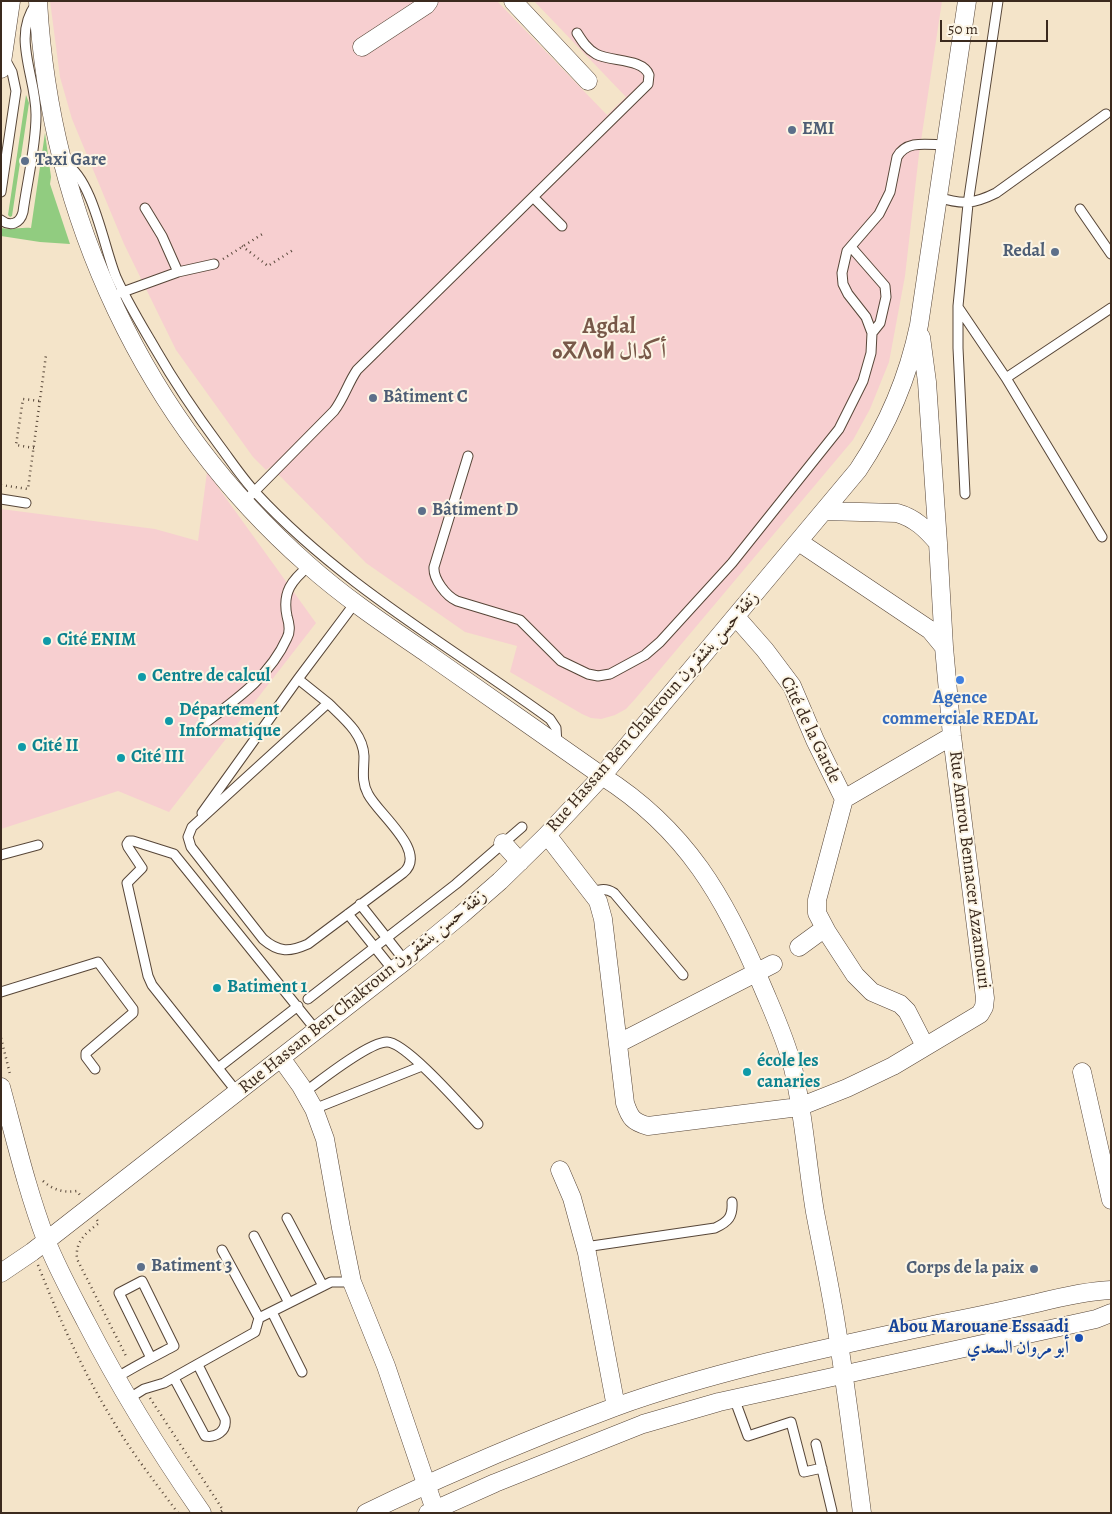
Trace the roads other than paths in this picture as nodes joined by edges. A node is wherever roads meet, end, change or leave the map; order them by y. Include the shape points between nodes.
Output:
1 (11, 1) edge
2 (38, 1) edge
3 (429, 1) edge
4 (513, 1) edge
5 (967, 1) edge
6 (998, 1) edge
7 (577, 33) dead end
8 (362, 47) dead end
9 (2, 63) edge
10 (588, 81) dead end
11 (1106, 114) dead end
12 (946, 145) junction
13 (1, 192) edge
14 (938, 197) junction
15 (534, 198) junction
16 (968, 204) junction
17 (145, 208) dead end
18 (1080, 209) dead end
19 (1, 220) edge
20 (562, 226) dead end
21 (851, 247) junction
22 (1111, 254) edge
23 (214, 264) road end
24 (178, 272) junction
25 (117, 294) junction
26 (958, 306) junction
27 (1111, 308) edge
28 (919, 325) junction
29 (872, 333) junction
30 (1006, 378) junction
31 (468, 456) dead end
32 (965, 494) dead end
33 (249, 497) junction
34 (1, 499) edge
35 (26, 502) dead end
36 (824, 511) junction
37 (1102, 537) dead end
38 (799, 542) junction
39 (938, 543) junction
40 (309, 566) junction
41 (355, 603) junction
42 (736, 617) junction
43 (944, 647) junction
44 (298, 679) junction
45 (328, 703) junction
46 (205, 723) dead end
47 (952, 736) junction
48 (557, 744) junction
49 (602, 776) junction
50 (844, 799) junction
51 (192, 827) junction
52 (522, 827) dead end
53 (547, 835) junction
54 (503, 843) junction
55 (38, 845) dead end
56 (1, 855) edge
57 (520, 862) junction
58 (592, 892) junction
59 (360, 904) junction
60 (348, 914) junction
61 (825, 928) junction
62 (386, 937) junction
63 (375, 947) junction
64 (799, 947) dead end
65 (773, 964) dead end
66 (399, 965) junction
67 (757, 972) junction
68 (684, 975) dead end
69 (1, 992) edge
70 (308, 999) dead end
71 (298, 1006) junction
72 (316, 1030) junction
73 (619, 1043) junction
74 (925, 1046) junction
75 (281, 1058) junction
76 (422, 1066) junction
77 (218, 1068) junction
78 (95, 1069) dead end
79 (1082, 1072) dead end
80 (6, 1081) edge
81 (237, 1092) junction
82 (305, 1092) junction
83 (799, 1107) junction
84 (314, 1109) junction
85 (478, 1124) dead end
86 (560, 1170) dead end
87 (1111, 1200) edge
88 (732, 1202) dead end
89 (287, 1218) dead end
90 (254, 1236) dead end
91 (46, 1241) junction
92 (585, 1247) junction
93 (222, 1250) dead end
94 (1, 1273) edge
95 (352, 1282) junction
96 (323, 1286) junction
97 (1111, 1290) edge
98 (288, 1303) junction
99 (272, 1312) junction
100 (1111, 1313) edge
101 (259, 1318) junction
102 (839, 1345) junction
103 (151, 1358) junction
104 (198, 1365) junction
105 (302, 1372) dead end
106 (844, 1374) junction
107 (116, 1378) junction
108 (174, 1378) junction
109 (734, 1398) junction
110 (128, 1399) junction
111 (616, 1407) junction
112 (816, 1444) dead end
113 (822, 1468) junction
114 (426, 1485) junction
115 (832, 1511) dead end
116 (433, 1512) edge
117 (202, 1513) edge
118 (366, 1513) edge
119 (862, 1513) edge

1 - 9 street
2 - 19 lane via 26,25 36,115 23,212 20,220 13,224
2 - 25 street via 45,76 72,197 90,248
3 - 8 street
4 - 10 street
5 - 12 street, Rue Hassan Ben Chakroun زنقة حسن بنشقرون
6 - 16 lane
7 - 15 lane via 595,54 642,66 648,72 649,80 646,88
9 - 13 lane via 12,72 16,91
11 - 16 lane via 996,193
12 - 14 street, Rue Hassan Ben Chakroun زنقة حسن بنشقرون
12 - 21 lane via 913,144 900,152 890,192 879,214
14 - 16 lane
14 - 28 street, Rue Hassan Ben Chakroun زنقة حسن بنشقرون
15 - 20 lane
15 - 33 lane via 358,370 334,411
16 - 26 lane
17 - 24 lane
18 - 22 lane
21 - 29 lane via 844,256 843,284 866,317
21 - 29 lane via 885,286 880,323
23 - 24 lane
24 - 25 lane
25 - 33 street via 133,343 158,389 200,449
26 - 30 lane
26 - 32 lane
27 - 30 lane
28 - 36 street, Rue Hassan Ben Chakroun زنقة حسن بنشقرون via 906,376 885,425 858,470
28 - 39 street, Rue Amrou Bennacer Azzamouri via 927,382
29 - 31 lane via 871,353 863,381 839,429 732,563 660,642 645,655 610,674 588,674 561,661 520,620 452,598 436,577 434,567
30 - 37 lane
33 - 40 street via 273,533
33 - 48 lane via 376,597 550,719 557,733
34 - 35 lane
36 - 38 street, Rue Hassan Ben Chakroun زنقة حسن بنشقرون
36 - 39 street via 886,512 907,516 926,529
38 - 42 street, Rue Hassan Ben Chakroun زنقة حسن بنشقرون
38 - 43 street via 930,630
39 - 43 street, Rue Amrou Bennacer Azzamouri
40 - 41 street
40 - 46 lane via 290,584 286,604 290,632 269,669 244,694
41 - 44 lane
41 - 48 street
42 - 49 street, Rue Hassan Ben Chakroun زنقة حسن بنشقرون
42 - 50 street, Cité de la Garde via 792,686
43 - 47 street, Rue Amrou Bennacer Azzamouri
44 - 45 lane
44 - 51 lane
45 - 51 lane
45 - 59 lane via 358,735 364,756 362,776 369,796 403,840 412,859 407,870
47 - 50 street, Cité de la Garde
47 - 74 street, Rue Amrou Bennacer Azzamouri via 985,998 980,1014
48 - 49 street
49 - 53 street, Rue Hassan Ben Chakroun زنقة حسن بنشقرون
49 - 67 street via 646,807 701,867
50 - 61 street, Cité de la Garde via 817,900 817,913
51 - 60 lane via 188,837 191,847 271,946 294,950 308,944
52 - 54 lane
53 - 57 street, Rue Hassan Ben Chakroun زنقة حسن بنشقرون
53 - 58 street, Rue Amrou Bennacer Azzamouri
54 - 57 street
54 - 62 lane via 456,884
55 - 56 lane
57 - 66 street, Rue Hassan Ben Chakroun زنقة حسن بنشقرون
58 - 68 lane via 608,889 614,893
58 - 73 street, Rue Amrou Bennacer Azzamouri via 603,919
59 - 60 lane
59 - 62 lane
60 - 63 lane
61 - 64 street
61 - 74 street, Cité de la Garde via 863,984 907,1011
62 - 63 lane
62 - 66 lane
63 - 66 lane
63 - 70 lane
65 - 67 street
66 - 72 street, Rue Hassan Ben Chakroun زنقة حسن بنشقرون
67 - 73 street
67 - 83 street via 785,1042
69 - 78 lane via 98,962 133,1013 86,1053
71 - 72 lane
71 - 77 lane
71 - 77 lane via 174,854 129,841 128,847 142,868 127,883 148,976
72 - 75 street, Rue Hassan Ben Chakroun زنقة حسن بنشقرون
73 - 83 street, Rue Amrou Bennacer Azzamouri via 625,1103 638,1123 648,1126
74 - 83 street, Rue Amrou Bennacer Azzamouri via 886,1070
75 - 81 street, Rue Hassan Ben Chakroun زنقة حسن بنشقرون
75 - 82 street
76 - 82 lane via 395,1044 387,1042 364,1052
76 - 84 lane
76 - 85 lane
77 - 81 lane
79 - 87 street
80 - 91 street via 24,1176
81 - 91 street, Rue Hassan Ben Chakroun زنقة حسن بنشقرون
82 - 84 street
83 - 102 street
84 - 95 street via 325,1139
86 - 92 street via 572,1198
88 - 92 lane via 733,1211 726,1223 715,1228
89 - 96 lane
90 - 98 lane
91 - 94 street, Rue Hassan Ben Chakroun زنقة حسن بنشقرون
91 - 107 street
92 - 111 street
93 - 101 lane
95 - 96 lane via 331,1282
95 - 114 street via 386,1366
96 - 98 lane
97 - 102 street via 1058,1298
98 - 99 lane
99 - 101 lane
99 - 105 lane
100 - 106 street via 1096,1319
101 - 104 lane via 255,1332
102 - 106 street
102 - 111 street via 723,1374
103 - 103 lane via 119,1293 142,1281 174,1346
103 - 107 lane
104 - 108 lane
104 - 108 lane via 225,1418 224,1430 211,1437 205,1436
106 - 109 street
106 - 119 street
107 - 110 street
108 - 110 lane via 144,1388
109 - 113 lane via 748,1436 791,1422 804,1472
109 - 116 street via 643,1424
110 - 117 street
111 - 114 street
112 - 113 lane
113 - 115 lane
114 - 116 street
114 - 118 street

